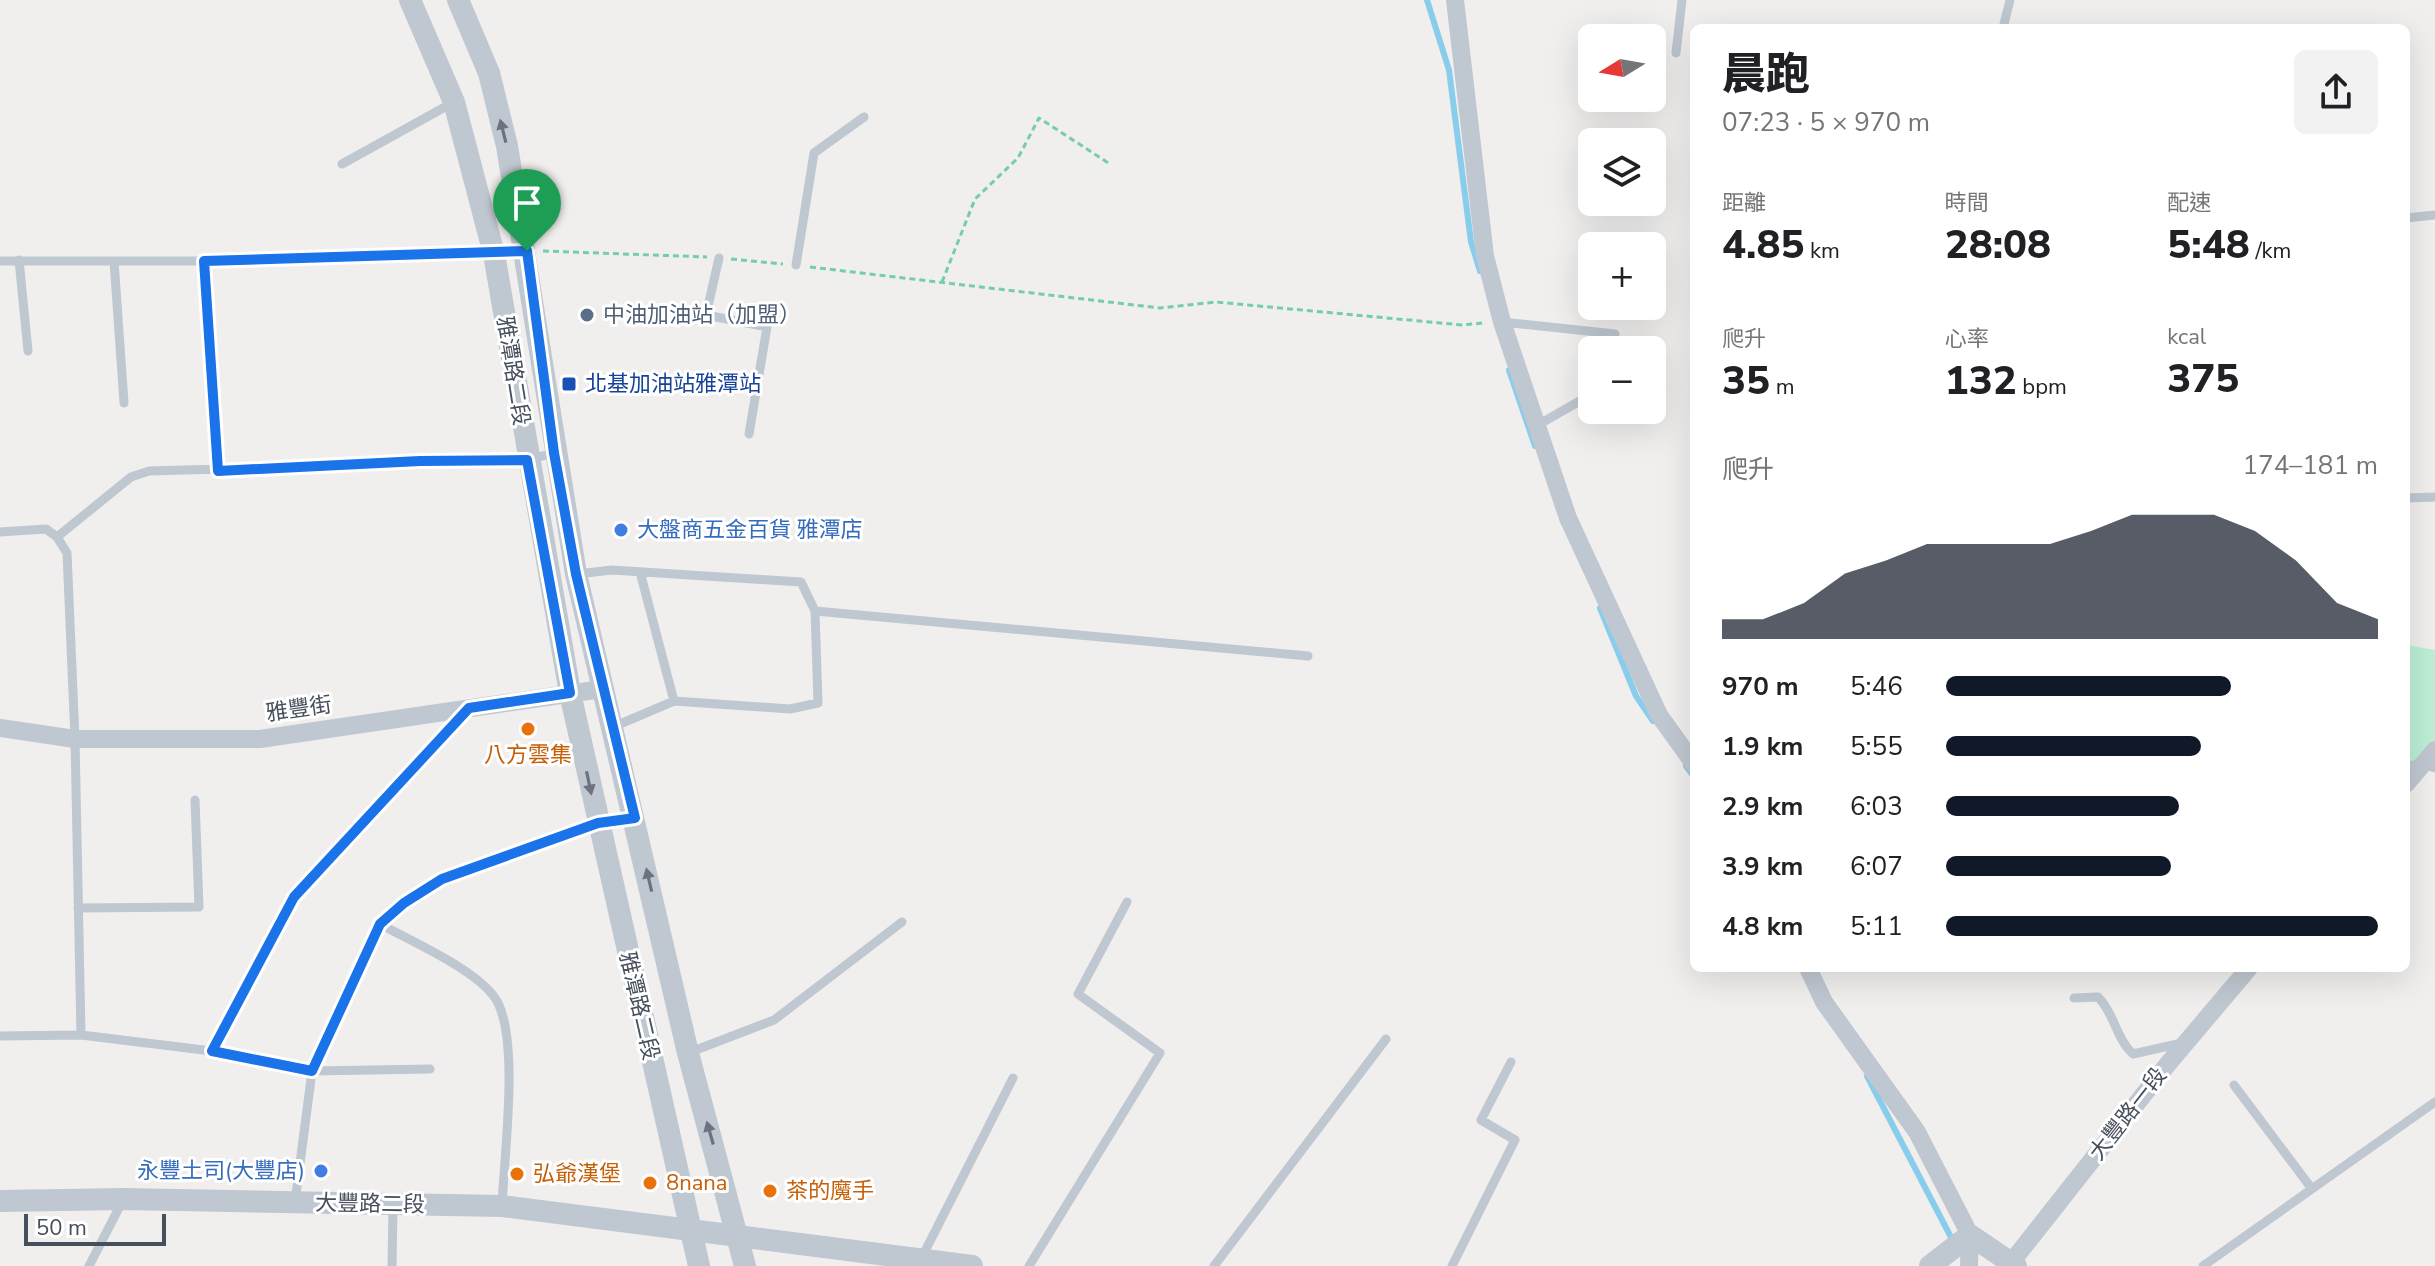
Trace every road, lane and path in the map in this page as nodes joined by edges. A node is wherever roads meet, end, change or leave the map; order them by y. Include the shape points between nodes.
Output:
1 (410, 0) edge
2 (458, 0) edge
3 (1455, 0) edge
4 (1682, 0) edge
5 (2010, 0) edge
6 (2004, 24) edge
7 (1676, 53) dead end
8 (454, 102) junction
9 (864, 117) dead end
10 (342, 164) dead end
11 (1110, 164) dead end
12 (2435, 215) edge
13 (2410, 218) edge
14 (527, 251) junction
15 (494, 254) junction
16 (719, 258) junction
17 (19, 260) junction
18 (0, 261) edge
19 (114, 261) junction
20 (204, 261) junction
21 (796, 265) junction
22 (942, 282) junction
23 (1502, 322) junction
24 (1615, 336) edge
25 (28, 351) dead end
26 (1578, 402) edge
27 (124, 403) dead end
28 (1536, 426) junction
29 (749, 434) dead end
30 (554, 453) junction
31 (527, 460) junction
32 (218, 471) junction
33 (2435, 497) edge
34 (2410, 498) edge
35 (0, 532) edge
36 (57, 537) junction
37 (640, 572) junction
38 (576, 574) junction
39 (815, 611) junction
40 (1308, 656) dead end
41 (602, 689) junction
42 (570, 693) junction
43 (674, 701) junction
44 (469, 708) junction
45 (613, 727) junction
46 (0, 728) edge
47 (75, 739) junction
48 (1690, 758) edge
49 (2425, 762) edge
50 (2410, 779) edge
51 (195, 800) dead end
52 (635, 818) junction
53 (598, 823) junction
54 (1127, 902) dead end
55 (78, 908) junction
56 (902, 922) dead end
57 (380, 924) junction
58 (1810, 972) edge
59 (2246, 972) edge
60 (2074, 998) dead end
61 (81, 1035) junction
62 (0, 1036) edge
63 (1386, 1039) dead end
64 (2186, 1042) junction
65 (212, 1051) junction
66 (688, 1053) junction
67 (1511, 1062) dead end
68 (430, 1069) dead end
69 (312, 1071) junction
70 (1013, 1078) dead end
71 (2234, 1085) dead end
72 (2435, 1102) edge
73 (2312, 1189) junction
74 (124, 1199) junction
75 (0, 1201) edge
76 (295, 1202) junction
77 (393, 1204) junction
78 (502, 1206) junction
79 (690, 1228) junction
80 (738, 1235) junction
81 (1970, 1235) junction
82 (920, 1260) junction
83 (2013, 1265) edge
84 (89, 1266) edge
85 (392, 1266) edge
86 (699, 1266) edge
87 (745, 1266) edge
88 (972, 1266) edge
89 (1029, 1266) edge
90 (1214, 1266) edge
91 (1452, 1266) edge
92 (1930, 1266) edge
93 (1969, 1266) edge
94 (2203, 1266) edge

1 - 8 street, 雅潭路二段
14 -> 2 street, 雅潭路二段 via 489,73
3 - 23 street via 1485,256
4 - 7 lane
5 - 6 lane
8 - 10 lane
8 - 15 street, 雅潭路二段
9 - 21 lane via 814,153
11 - 22 path via 1039,118 1018,158 975,199
12 - 13 lane
14 - 15 lane
14 - 16 path
14 - 30 street, 雅潭路二段
15 - 20 lane
15 - 31 street, 雅潭路二段
16 - 21 path
16 - 29 lane via 706,315 767,327
17 - 18 lane
17 - 19 lane
17 - 25 lane
19 - 20 lane
19 - 27 lane
20 - 32 lane
21 - 22 path
22 - 23 path via 1160,308 1216,302 1462,325
23 - 24 lane
23 - 28 street
26 - 28 lane
28 - 48 street via 1568,518 1632,661 1659,715
30 - 31 lane
30 - 38 street, 雅潭路二段
31 - 32 lane
31 - 42 street, 雅潭路二段
32 - 36 lane via 149,471 131,477
33 - 34 lane
35 - 36 lane via 46,529
36 - 47 lane via 67,553
37 - 38 lane
37 - 39 lane via 801,582
37 - 43 lane
38 - 41 street, 雅潭路二段
39 - 40 lane
39 - 43 lane via 818,703 790,709
41 - 42 street, 雅豐街
41 - 45 street, 雅潭路二段
42 - 44 street, 雅豐街
42 -> 53 street, 雅潭路二段
43 - 45 lane
44 - 47 street, 雅豐街 via 260,739
44 - 65 lane via 294,897
45 - 52 street, 雅潭路二段
46 - 47 street, 雅豐街
47 - 55 lane
49 - 50 street
51 - 55 lane via 199,907
52 - 53 lane
66 -> 52 street, 雅潭路二段
53 - 57 lane via 442,879
53 - 79 street, 雅潭路二段
54 - 89 lane via 1078,994 1160,1053
55 - 61 lane
56 - 66 lane via 774,1020
57 - 69 lane
57 - 78 lane via 474,978 498,1002 508,1052
58 - 81 street via 1824,1002 1917,1132
59 - 64 street, 大豐路一段
60 - 64 lane via 2098,997 2133,1054
61 - 62 lane
61 - 65 lane
63 - 90 lane
64 - 83 street, 大豐路一段
65 - 69 lane
80 -> 66 street, 雅潭路二段
67 - 91 lane via 1481,1120 1515,1140
68 - 69 lane
69 - 76 lane
70 - 82 lane
71 - 73 lane
72 - 73 lane
73 - 94 lane
74 - 75 street, 大豐路二段
74 - 76 street, 大豐路二段
74 - 84 lane
76 - 77 street, 大豐路二段
77 - 78 street, 大豐路二段
77 - 85 lane
78 - 79 street, 大豐路二段
79 - 80 street, 大豐路二段
79 - 86 street, 雅潭路二段
80 - 82 street
80 - 87 street, 雅潭路二段
81 - 83 street, 大豐路一段
81 - 92 street
81 - 93 street
82 - 88 street

